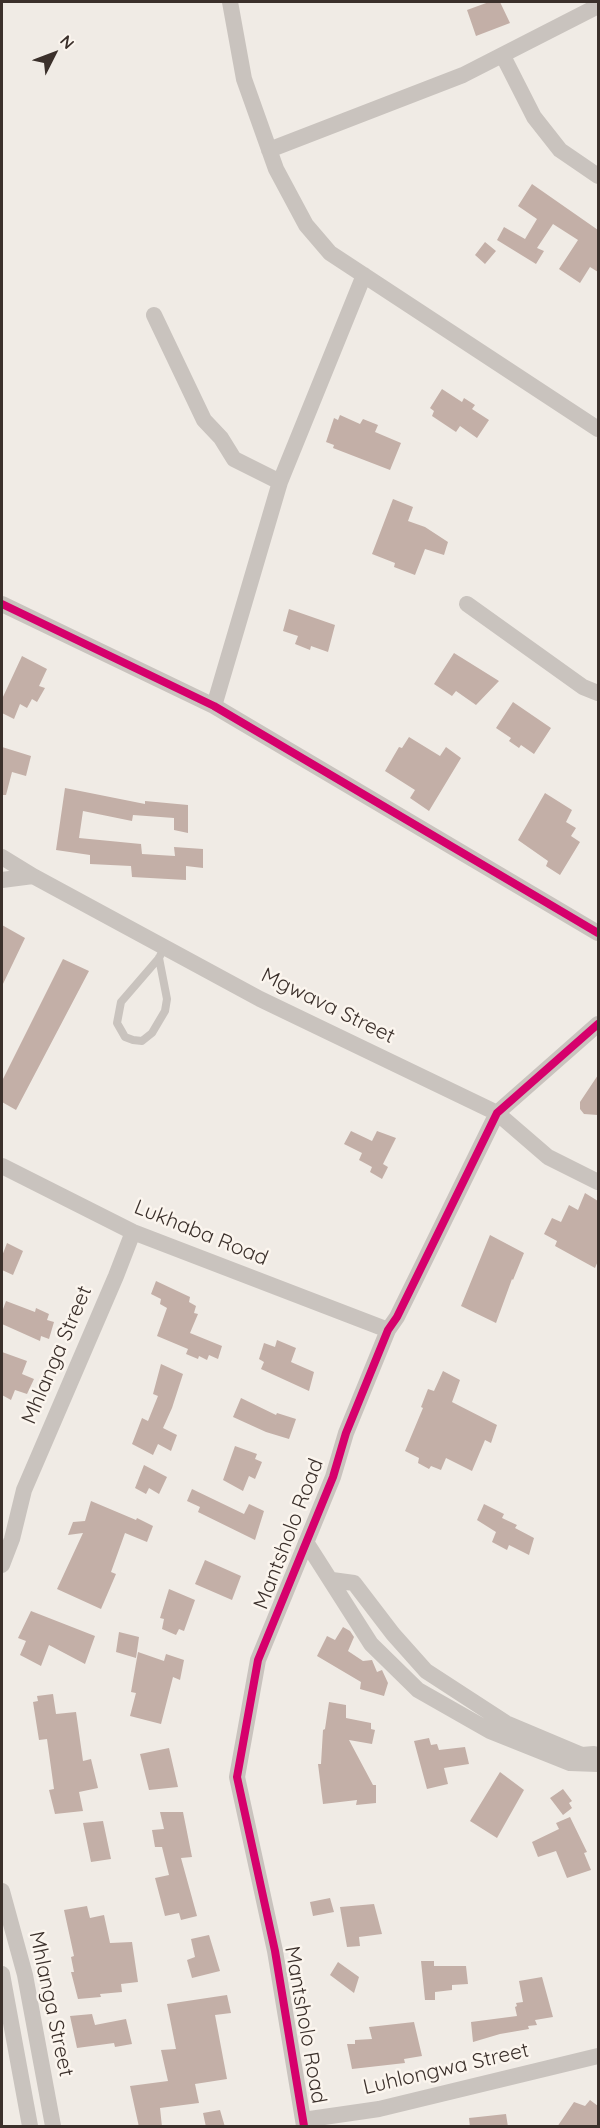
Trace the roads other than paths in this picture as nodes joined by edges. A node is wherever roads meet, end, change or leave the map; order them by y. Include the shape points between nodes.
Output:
1 (230, 2) edge
2 (598, 6) edge
3 (503, 56) junction
4 (269, 150) junction
5 (598, 176) edge
6 (363, 275) junction
7 (154, 315) dead end
8 (598, 429) edge
9 (280, 482) junction
10 (2, 604) edge
11 (467, 604) dead end
12 (598, 693) edge
13 (214, 706) junction
14 (2, 856) edge
15 (33, 876) junction
16 (2, 880) edge
17 (598, 933) edge
18 (161, 953) junction
19 (598, 1024) edge
20 (497, 1113) junction
21 (2, 1166) edge
22 (598, 1182) edge
23 (133, 1232) junction
24 (388, 1330) junction
25 (306, 1542) junction
26 (2, 1565) edge
27 (332, 1580) junction
28 (598, 1754) edge
29 (598, 1764) edge
30 (2, 1891) edge
31 (2, 1974) edge
32 (598, 2056) edge
33 (303, 2123) edge
34 (30, 2127) edge
35 (53, 2127) edge

1 - 4 street via 244,79
2 - 3 street
3 - 4 street
3 - 5 street via 540,126 560,150
4 - 6 street via 306,225 330,253
6 - 8 street
6 - 9 street
7 - 9 street via 204,420 234,459
9 - 13 street
10 - 13 street
11 - 12 street via 583,687
13 - 17 street
14 - 15 street, Mgwava Street
15 - 16 street
15 - 18 street, Mgwava Street
18 - 18 lane via 118,1011 117,1023 125,1036 133,1040 142,1041 152,1033 165,1011
18 - 20 street, Mgwava Street
19 - 20 street, Mantsholo Road
20 - 22 street, Mgwava Street via 548,1157
20 - 24 street, Mantsholo Road
21 - 23 street, Lukhaba Road
23 - 24 street, Lukhaba Road
23 - 26 street, Mhlanga Street via 24,1490
24 - 25 street, Mantsholo Road
25 - 27 street
25 - 33 street, Mantsholo Road via 258,1660 237,1777 275,1951
27 - 28 street via 354,1583 426,1671 506,1723 582,1755
27 - 29 street via 371,1644 418,1690 489,1731 570,1763
30 - 35 street, Mhlanga Street via 26,1975
31 - 34 street
32 - 33 street, Luhlongwa Street via 379,2109

